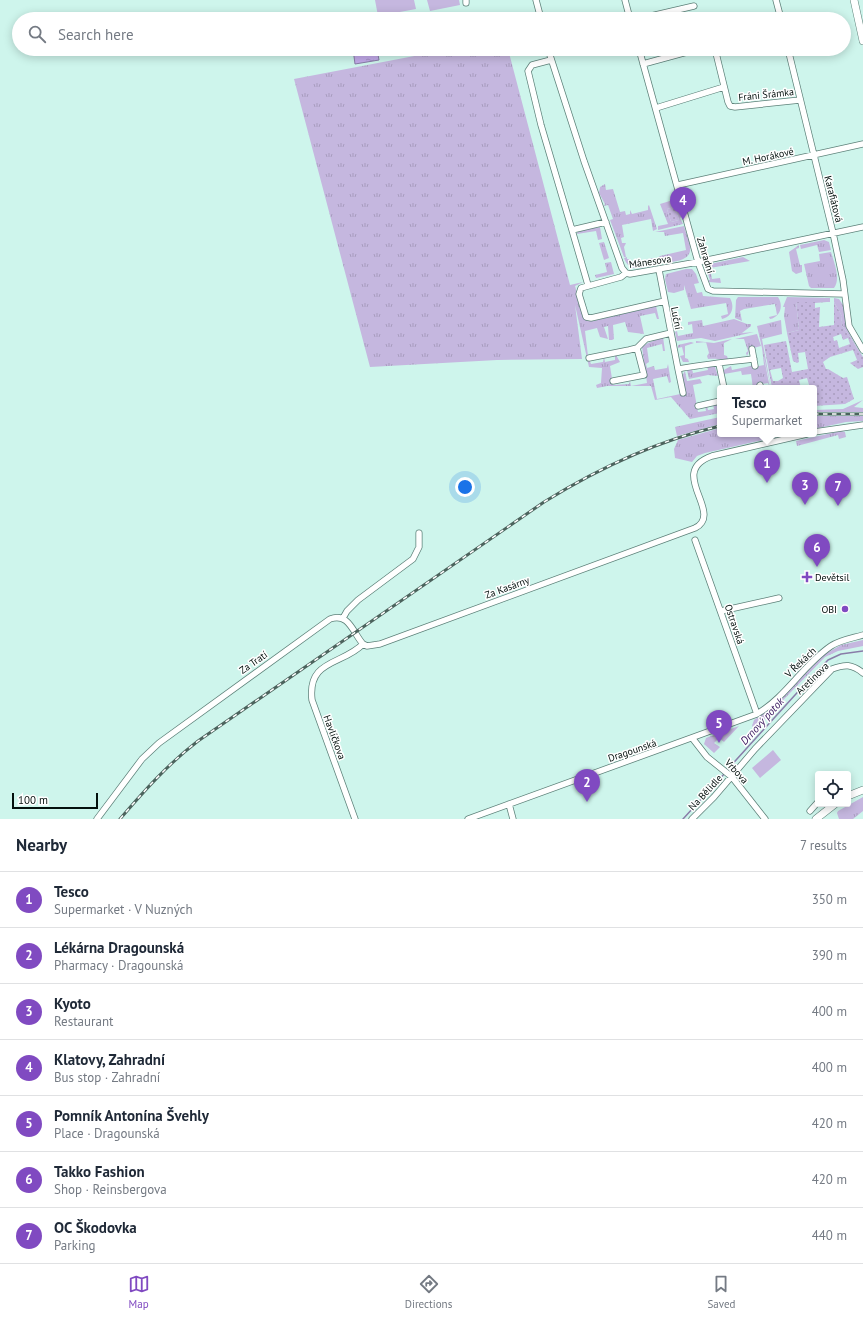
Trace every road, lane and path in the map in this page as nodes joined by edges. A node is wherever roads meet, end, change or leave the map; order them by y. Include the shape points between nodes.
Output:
1 (536, 0) edge
2 (625, 0) edge
3 (776, 0) edge
4 (854, 0) edge
5 (694, 6) dead end
6 (539, 12) edge
7 (628, 12) edge
8 (668, 12) edge
9 (779, 12) edge
10 (863, 41) edge
11 (550, 56) edge
12 (641, 56) edge
13 (672, 56) edge
14 (717, 56) edge
15 (790, 56) edge
16 (551, 60) junction
17 (643, 64) junction
18 (724, 87) junction
19 (800, 100) junction
20 (656, 108) junction
21 (863, 144) edge
22 (814, 156) junction
23 (678, 185) junction
24 (606, 222) junction
25 (863, 227) edge
26 (572, 230) junction
27 (833, 233) junction
28 (698, 262) junction
29 (659, 270) junction
30 (626, 274) junction
31 (588, 285) junction
32 (844, 294) junction
33 (665, 301) junction
34 (671, 333) junction
35 (637, 348) junction
36 (752, 349) dead end
37 (863, 350) edge
38 (589, 358) dead end
39 (754, 358) junction
40 (719, 364) junction
41 (756, 366) dead end
42 (678, 369) junction
43 (613, 381) dead end
44 (723, 385) edge
45 (682, 393) dead end
46 (717, 402) edge
47 (698, 406) dead end
48 (863, 424) edge
49 (817, 432) edge
50 (794, 437) edge
51 (419, 533) dead end
52 (695, 540) dead end
53 (779, 598) dead end
54 (721, 611) junction
55 (343, 618) junction
56 (863, 635) edge
57 (363, 644) junction
58 (863, 673) edge
59 (757, 714) junction
60 (693, 738) junction
61 (731, 776) junction
62 (863, 790) edge
63 (851, 795) edge
64 (509, 804) junction
65 (815, 805) edge
66 (831, 807) edge
67 (810, 811) dead end
68 (97, 819) edge
69 (355, 819) edge
70 (468, 819) edge
71 (513, 819) edge
72 (692, 819) edge
73 (765, 819) edge
74 (816, 819) edge

1 - 6 street
2 - 7 street
3 - 9 street
4 - 10 main road
5 - 8 street
11 - 16 street, Mánesova
12 - 17 street, Zahradní
13 - 17 street
14 - 18 street
15 - 19 street, Karafiátová
16 - 24 street, Mánesova
16 - 26 street via 532,65 528,71
17 - 20 street, Zahradní
18 - 19 street, Fráni Šrámka via 732,107
18 - 20 street
19 - 22 street, Karafiátová
20 - 23 street, Zahradní
21 - 22 street, M. Horákové
22 - 23 street, M. Horákové
22 - 27 street, Karafiátová
23 - 28 street, Zahradní
24 - 26 street
24 - 30 street, Mánesova
25 - 27 street, Mánesova
26 - 31 street
27 - 28 street, Mánesova
27 - 32 street, Karafiátová
28 - 29 street, Mánesova
28 - 32 street, Zahradní via 706,286 710,290
29 - 30 street, Mánesova
29 - 33 street, Luční
30 - 31 street
31 - 33 street via 582,287 579,292 584,313 588,318
32 - 37 street, Karafiátová via 849,326
33 - 34 street, Luční
34 - 35 street via 646,338
34 - 42 street, Luční
35 - 38 street
35 - 43 street via 644,375
36 - 39 street
39 - 40 street
39 - 41 street
40 - 42 street via 709,363
40 - 44 street
42 - 45 street, Luční
46 - 47 street
48 - 49 street
50 - 57 street, Za Kasárny via 712,456 700,462 695,468 693,479 705,516 695,528 380,644
51 - 55 street via 419,547 414,559 358,600
52 - 54 street, Ostravská
53 - 54 street
54 - 59 street, Ostravská
55 - 57 street
55 - 68 street, Za Tratí via 330,619 159,743 142,759
56 - 59 street, V Řekách via 832,645 767,708
57 - 69 street, Havlíčkova via 357,650 328,664 315,677 312,700
58 - 61 street, Aretinova via 847,665 832,669
59 - 60 street, Dragounská
60 - 61 street, Vrbova via 707,757
60 - 64 street, Dragounská
61 - 72 street, Na Bělidle
61 - 73 street, Vrbova
62 - 63 main road
64 - 70 street, Dragounská
64 - 71 street
65 - 67 street
66 - 74 main road

